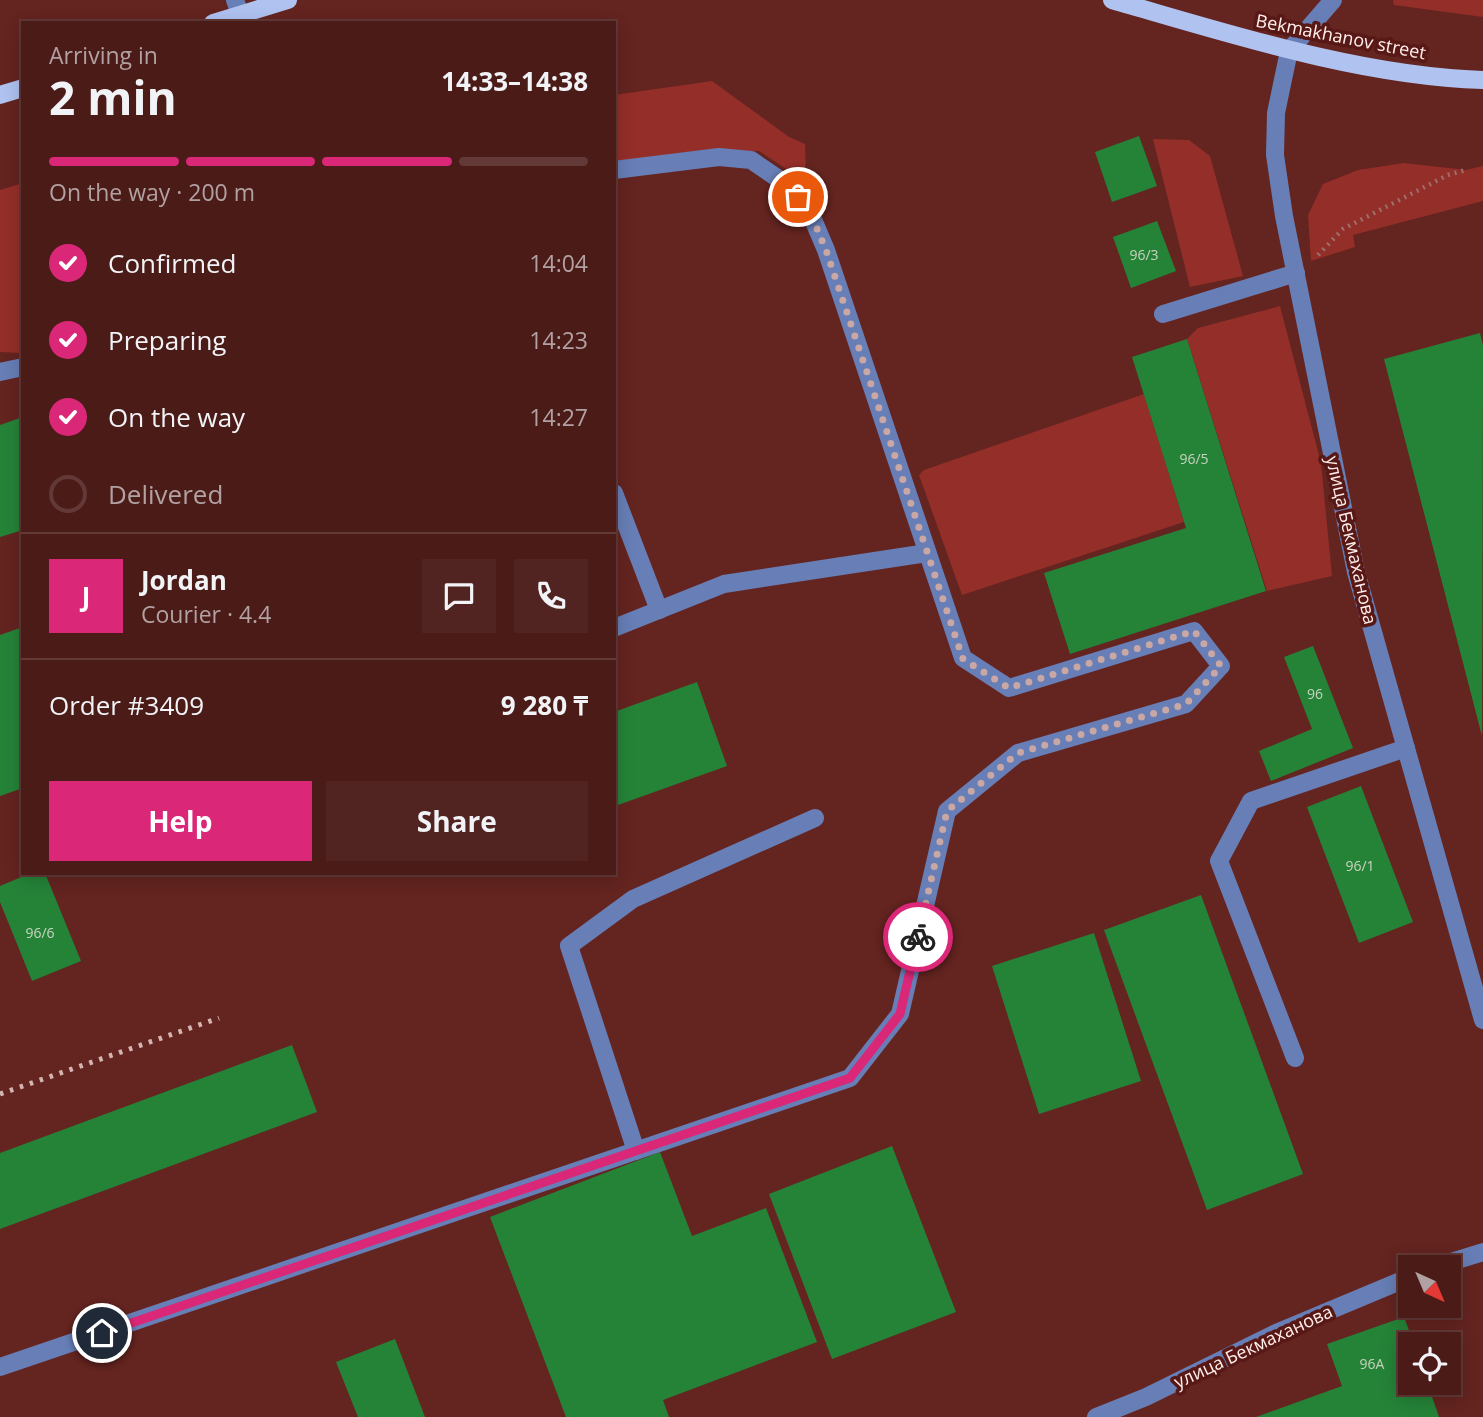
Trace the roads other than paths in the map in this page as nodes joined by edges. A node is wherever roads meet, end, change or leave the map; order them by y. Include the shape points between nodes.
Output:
1 (288, 0) edge
2 (1112, 0) edge
3 (1333, 0) edge
4 (238, 7) edge
5 (216, 21) edge
6 (1289, 51) junction
7 (1483, 80) edge
8 (21, 89) edge
9 (0, 96) edge
10 (616, 170) edge
11 (1296, 273) junction
12 (1163, 314) dead end
13 (21, 367) edge
14 (0, 372) edge
15 (616, 497) edge
16 (928, 553) junction
17 (659, 610) junction
18 (616, 627) edge
19 (1406, 748) junction
20 (815, 818) dead end
21 (1483, 1020) edge
22 (1295, 1058) dead end
23 (636, 1151) junction
24 (1483, 1252) edge
25 (1461, 1259) edge
26 (1398, 1282) edge
27 (0, 1367) edge
28 (1097, 1417) edge

1 - 4 main road
2 - 6 main road, Bekmakhanov street
3 - 6 street
4 - 5 main road
6 - 7 main road, Bekmakhanov street via 1448,79
6 - 11 street, улица Бекмаханова via 1276,113 1275,155
8 - 9 main road
10 - 16 street via 719,157 751,160 786,184 809,210
11 - 12 street
11 - 19 street, улица Бекмаханова via 1356,572
13 - 14 street
15 - 17 street
16 - 17 street via 724,584
16 - 23 street via 963,659 1009,688 1194,631 1221,666 1186,704 1018,753 947,811 900,1014 850,1078
17 - 18 street
19 - 21 street, улица Бекмаханова
19 - 22 street via 1251,801 1219,861
20 - 23 street via 633,899 569,946
23 - 27 street
24 - 25 street
26 - 28 street, улица Бекмаханова

